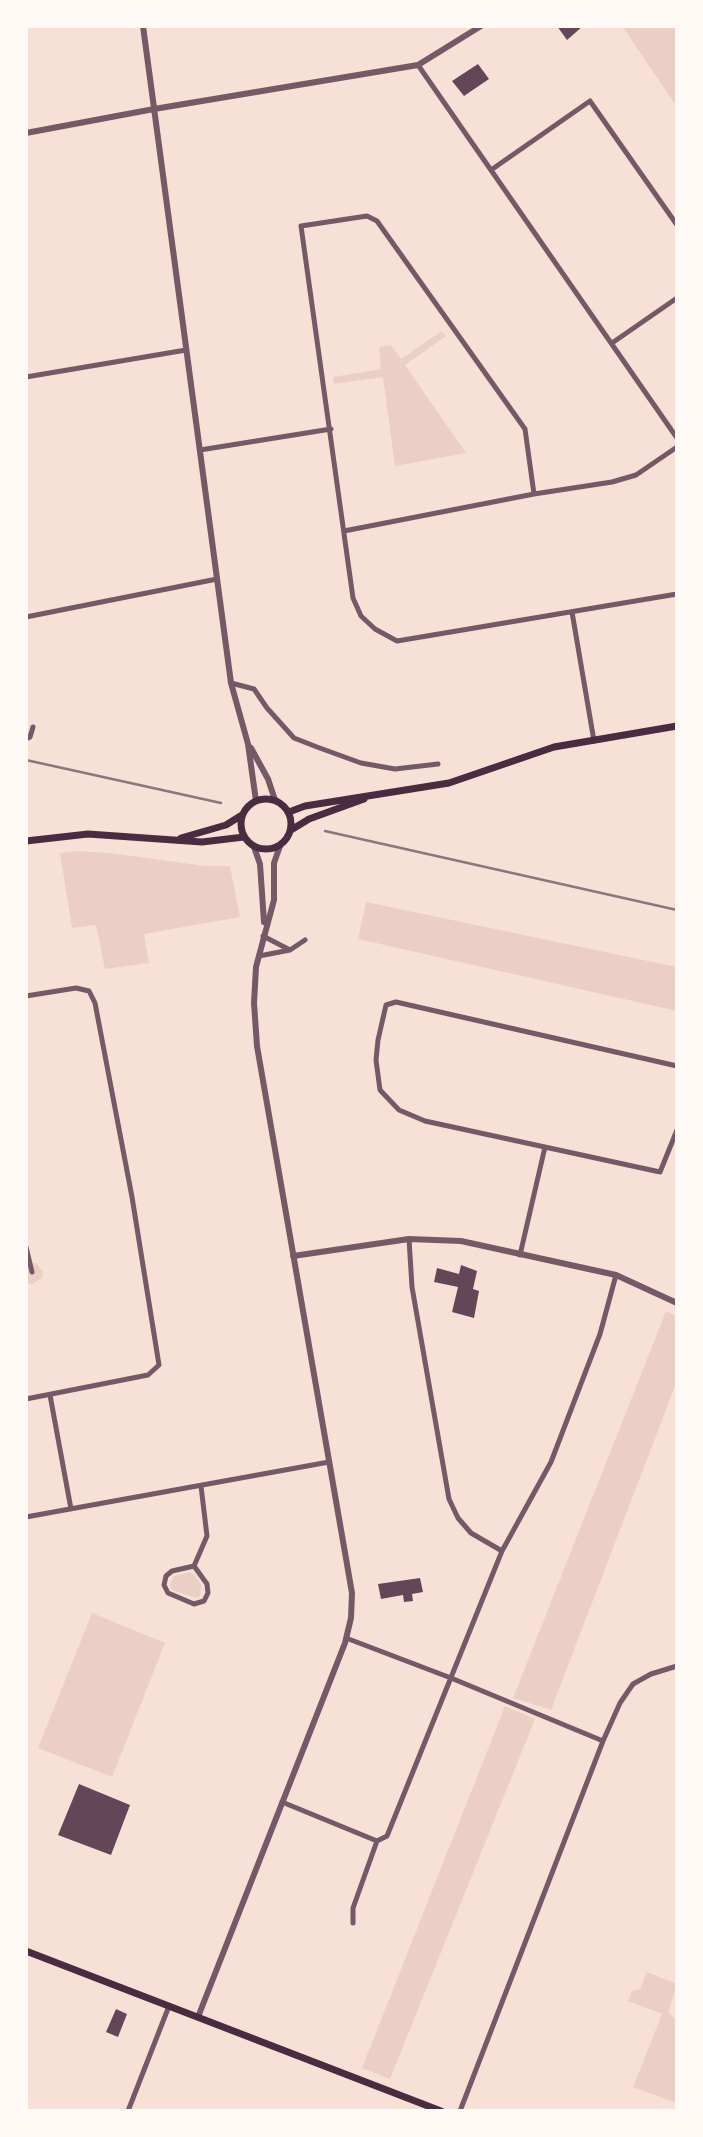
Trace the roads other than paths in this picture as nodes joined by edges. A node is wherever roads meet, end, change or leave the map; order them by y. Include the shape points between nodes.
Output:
1 (143, 26) edge
2 (481, 26) edge
3 (418, 65) junction
4 (154, 109) junction
5 (26, 133) edge
6 (491, 170) junction
7 (677, 225) edge
8 (677, 298) edge
9 (612, 343) junction
10 (186, 349) junction
11 (26, 377) edge
12 (331, 429) junction
13 (677, 438) edge
14 (677, 447) edge
15 (200, 450) junction
16 (534, 494) junction
17 (344, 531) junction
18 (217, 579) junction
19 (677, 594) edge
20 (572, 612) junction
21 (26, 617) edge
22 (231, 683) junction
23 (677, 726) edge
24 (33, 727) dead end
25 (26, 739) edge
26 (594, 741) junction
27 (248, 744) junction
28 (438, 764) dead end
29 (381, 793) junction
30 (275, 800) junction
31 (256, 801) junction
32 (289, 812) junction
33 (242, 815) junction
34 (292, 830) junction
35 (244, 837) junction
36 (176, 839) junction
37 (26, 841) edge
38 (280, 846) junction
39 (254, 847) junction
40 (265, 928) junction
41 (263, 936) junction
42 (304, 940) dead end
43 (290, 950) junction
44 (258, 956) junction
45 (26, 996) edge
46 (677, 1066) edge
47 (677, 1130) edge
48 (545, 1147) junction
49 (409, 1239) junction
50 (26, 1247) edge
51 (520, 1255) junction
52 (293, 1256) junction
53 (32, 1272) dead end
54 (616, 1275) junction
55 (677, 1303) edge
56 (50, 1395) junction
57 (26, 1399) edge
58 (329, 1462) junction
59 (201, 1486) junction
60 (71, 1509) junction
61 (26, 1517) edge
62 (502, 1551) junction
63 (194, 1566) junction
64 (346, 1638) junction
65 (677, 1666) edge
66 (452, 1678) junction
67 (603, 1741) junction
68 (282, 1802) junction
69 (377, 1841) junction
70 (353, 1923) dead end
71 (26, 1951) edge
72 (169, 2006) junction
73 (198, 2017) junction
74 (128, 2111) edge
75 (441, 2111) edge
76 (460, 2111) edge

1 - 4 street
2 - 3 street
3 - 4 street
3 - 6 street
4 - 5 street
4 - 10 street
6 - 7 street via 590,101
6 - 9 street
8 - 9 street
9 - 13 street
10 - 11 street
10 - 15 street
12 - 15 street
12 - 16 street via 301,226 367,216 377,221 525,429
12 - 17 street
14 - 16 street via 636,475
15 - 18 street
16 - 17 street
17 - 20 street via 353,598 361,616 397,641
18 - 21 street
18 - 22 street
19 - 20 street
20 - 26 street
22 - 27 street
22 - 28 street via 254,689 294,738 317,747 395,769
23 - 26 main road
24 - 25 street
26 - 29 main road via 554,747 449,783
27 - 30 street
27 - 31 street
29 - 32 main road
29 - 34 main road via 309,819
30 - 31 main road
30 - 32 main road
31 - 33 main road
32 - 34 main road
33 - 35 main road
33 - 36 main road via 226,825
34 - 38 main road
35 - 36 main road via 202,842
35 - 39 main road
36 - 37 main road via 88,834
38 - 39 main road
38 - 40 street via 274,863 274,900
39 - 40 street via 260,864
40 - 41 street
41 - 43 street
41 - 44 street
42 - 43 street
43 - 44 street
44 - 52 street via 257,1046
45 - 56 street via 76,988 89,991 95,1003 159,1365 148,1375
46 - 48 street via 397,1002 386,1005 376,1060 379,1085 399,1110 425,1121
47 - 48 street via 660,1172
48 - 51 street
49 - 51 street via 461,1241
49 - 52 street
49 - 62 street via 412,1287 449,1499 471,1533
50 - 53 street
51 - 54 street
52 - 58 street
54 - 55 street
54 - 62 street via 600,1334 551,1462
56 - 57 street
56 - 60 street
58 - 59 street
58 - 64 street via 352,1593
59 - 60 street
59 - 63 street via 207,1536
60 - 61 street
62 - 66 street
63 - 63 street via 208,1593 204,1601 194,1604 168,1593 164,1585 172,1571
64 - 66 street
64 - 68 street
65 - 67 street via 633,1684
66 - 67 street
66 - 69 street via 395,1819 387,1836
67 - 76 street
68 - 69 street
68 - 73 street
69 - 70 street via 353,1908
71 - 72 main road
72 - 73 main road
72 - 74 street
73 - 75 main road

